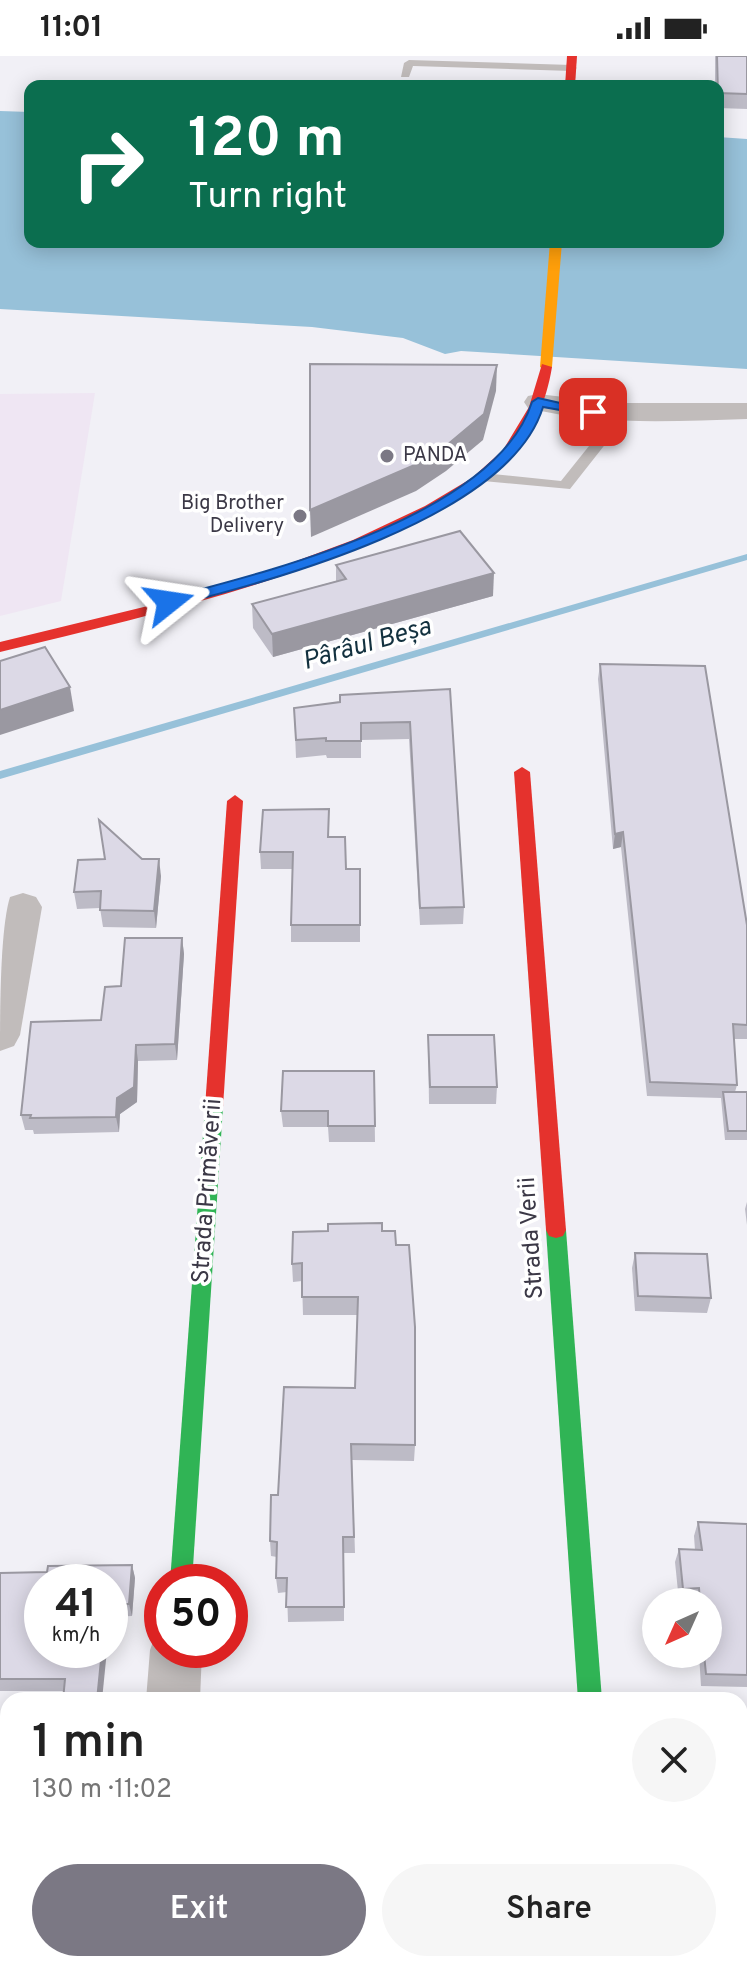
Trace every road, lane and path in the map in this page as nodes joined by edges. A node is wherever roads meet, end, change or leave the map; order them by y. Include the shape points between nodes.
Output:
1 (571, 70) edge
2 (405, 75) dead end
3 (555, 248) edge
4 (541, 391) junction
5 (747, 411) edge
6 (622, 414) junction
7 (483, 477) junction
8 (0, 647) edge
9 (522, 772) dead end
10 (235, 801) dead end
11 (23, 907) dead end
12 (0, 1035) edge
13 (182, 1564) edge
14 (175, 1668) edge
15 (173, 1692) edge
16 (589, 1692) edge

1 - 2 lane via 409,63
3 - 4 street
4 - 6 street via 575,410
4 - 7 street via 534,416
5 - 6 street
6 - 7 lane via 565,486
7 - 8 street via 374,538 282,573
9 - 16 street, Strada Verii
10 - 13 street, Strada Primăverii
11 - 12 street
14 - 15 street

